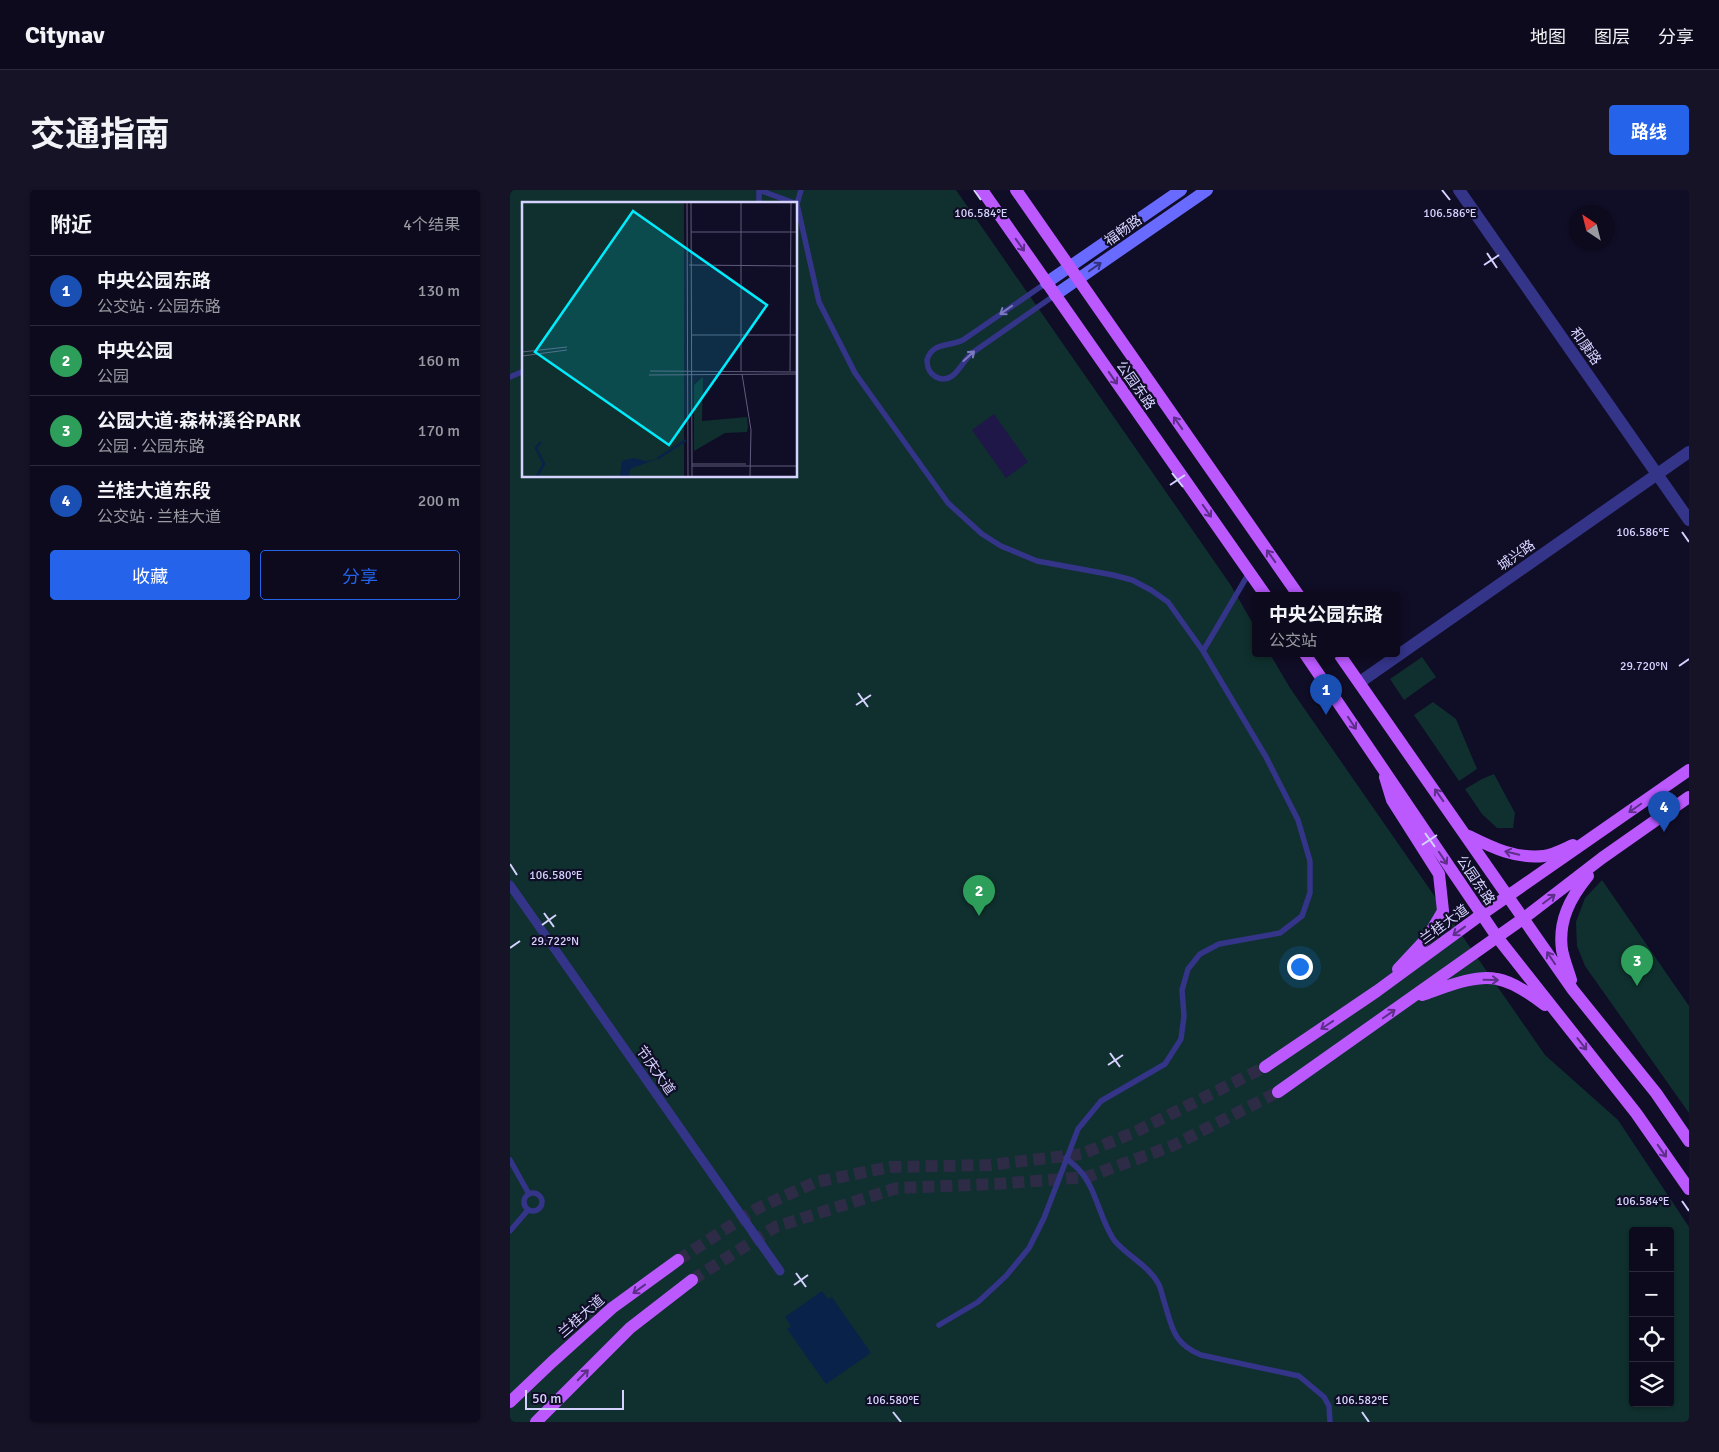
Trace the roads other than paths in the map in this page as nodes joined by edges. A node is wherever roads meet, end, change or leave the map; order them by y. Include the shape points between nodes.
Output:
1 (982, 190) edge
2 (1016, 190) edge
3 (1181, 190) edge
4 (1208, 190) edge
5 (1459, 190) edge
6 (759, 202) edge
7 (792, 202) edge
8 (798, 208) edge
9 (1069, 267) junction
10 (1078, 279) junction
11 (1046, 283) junction
12 (1055, 295) junction
13 (522, 372) edge
14 (510, 377) edge
15 (1689, 452) edge
16 (1658, 474) junction
17 (1689, 520) edge
18 (1250, 572) junction
19 (1263, 592) edge
20 (1296, 592) edge
21 (1203, 651) junction
22 (1400, 654) edge
23 (1307, 657) edge
24 (1342, 657) edge
25 (1396, 657) edge
26 (1360, 682) junction
27 (1381, 765) junction
28 (1689, 770) edge
29 (1689, 796) edge
30 (1466, 835) junction
31 (1592, 838) junction
32 (1602, 858) junction
33 (510, 885) edge
34 (1509, 896) junction
35 (1482, 914) junction
36 (1524, 918) junction
37 (1497, 937) junction
38 (1573, 990) junction
39 (1377, 992) junction
40 (1410, 999) junction
41 (1562, 1018) junction
42 (1265, 1067) tunnel mouth
43 (1278, 1092) tunnel mouth
44 (1689, 1141) edge
45 (1066, 1158) junction
46 (510, 1160) edge
47 (1689, 1190) edge
48 (529, 1194) junction
49 (528, 1210) junction
50 (510, 1231) edge
51 (678, 1260) tunnel mouth
52 (780, 1271) dead end
53 (692, 1280) tunnel mouth
54 (939, 1325) dead end
55 (536, 1377) junction
56 (510, 1389) edge
57 (510, 1402) edge
58 (536, 1422) edge
59 (1330, 1422) edge

1 -> 11 main road, 公园东路
2 - 9 main road, 公园东路
3 - 9 main road, 福畅路
10 -> 4 main road, 福畅路
5 - 16 street, 和康路
6 - 7 lane via 759,190
8 - 21 lane via 819,302 855,372 948,503 982,534 1001,546 1037,561 1113,575 1151,590 1168,602
9 - 10 main road, 公园东路
9 - 11 main road, 福畅路
10 - 12 main road, 福畅路
20 -> 10 main road, 公园东路
11 - 12 main road, 公园东路
11 -> 12 lane via 963,340 936,346 927,360 930,372 939,378 950,378 972,352
12 -> 18 main road, 公园东路
13 - 14 lane
15 - 16 street, 城兴路
16 - 17 street, 和康路
16 - 22 street, 城兴路
18 - 19 main road, 公园东路
18 - 21 lane
21 - 45 lane via 1266,757 1298,820 1310,861 1310,893 1302,916 1280,933 1219,944 1200,954 1188,969 1182,990 1184,1016 1181,1040 1165,1064 1101,1101 1078,1130
23 -> 27 main road, 公园东路
24 - 26 main road, 公园东路
25 - 26 street, 城兴路
30 -> 26 main road, 公园东路
27 -> 35 main road, 公园东路
27 - 39 main road via 1392,800 1439,874 1443,911 1427,938
28 -> 31 main road, 兰桂大道
29 - 32 main road
31 -> 30 main road via 1544,856 1516,856
30 - 34 main road, 公园东路
31 - 34 main road, 兰桂大道
36 -> 32 main road
32 - 38 main road via 1574,893 1563,918 1562,950
33 - 52 street, 节庆大道
34 - 35 main road, 兰桂大道
34 - 36 main road, 公园东路
35 - 37 main road, 公园东路
35 -> 39 main road, 兰桂大道
36 - 37 main road
38 -> 36 main road, 公园东路
37 - 40 main road
37 - 41 main road, 公园东路
38 - 44 main road, 公园东路 via 1656,1093
39 -> 42 main road, 兰桂大道
40 -> 41 main road via 1468,980 1497,979 1536,998
43 -> 40 main road
41 -> 47 main road, 公园东路 via 1636,1113
45 - 54 lane via 1029,1248 1006,1276 978,1302
45 - 59 lane via 1087,1181 1116,1242 1160,1285 1173,1332 1180,1342 1200,1355 1299,1376 1324,1397 1329,1406
46 - 48 lane
48 - 49 lane via 524,1201
48 - 49 lane via 538,1194 542,1202 538,1210
49 - 50 lane
51 -> 55 main road, 兰桂大道 via 612,1308
58 -> 53 main road via 630,1328
55 - 56 main road
55 - 57 main road, 兰桂大道

